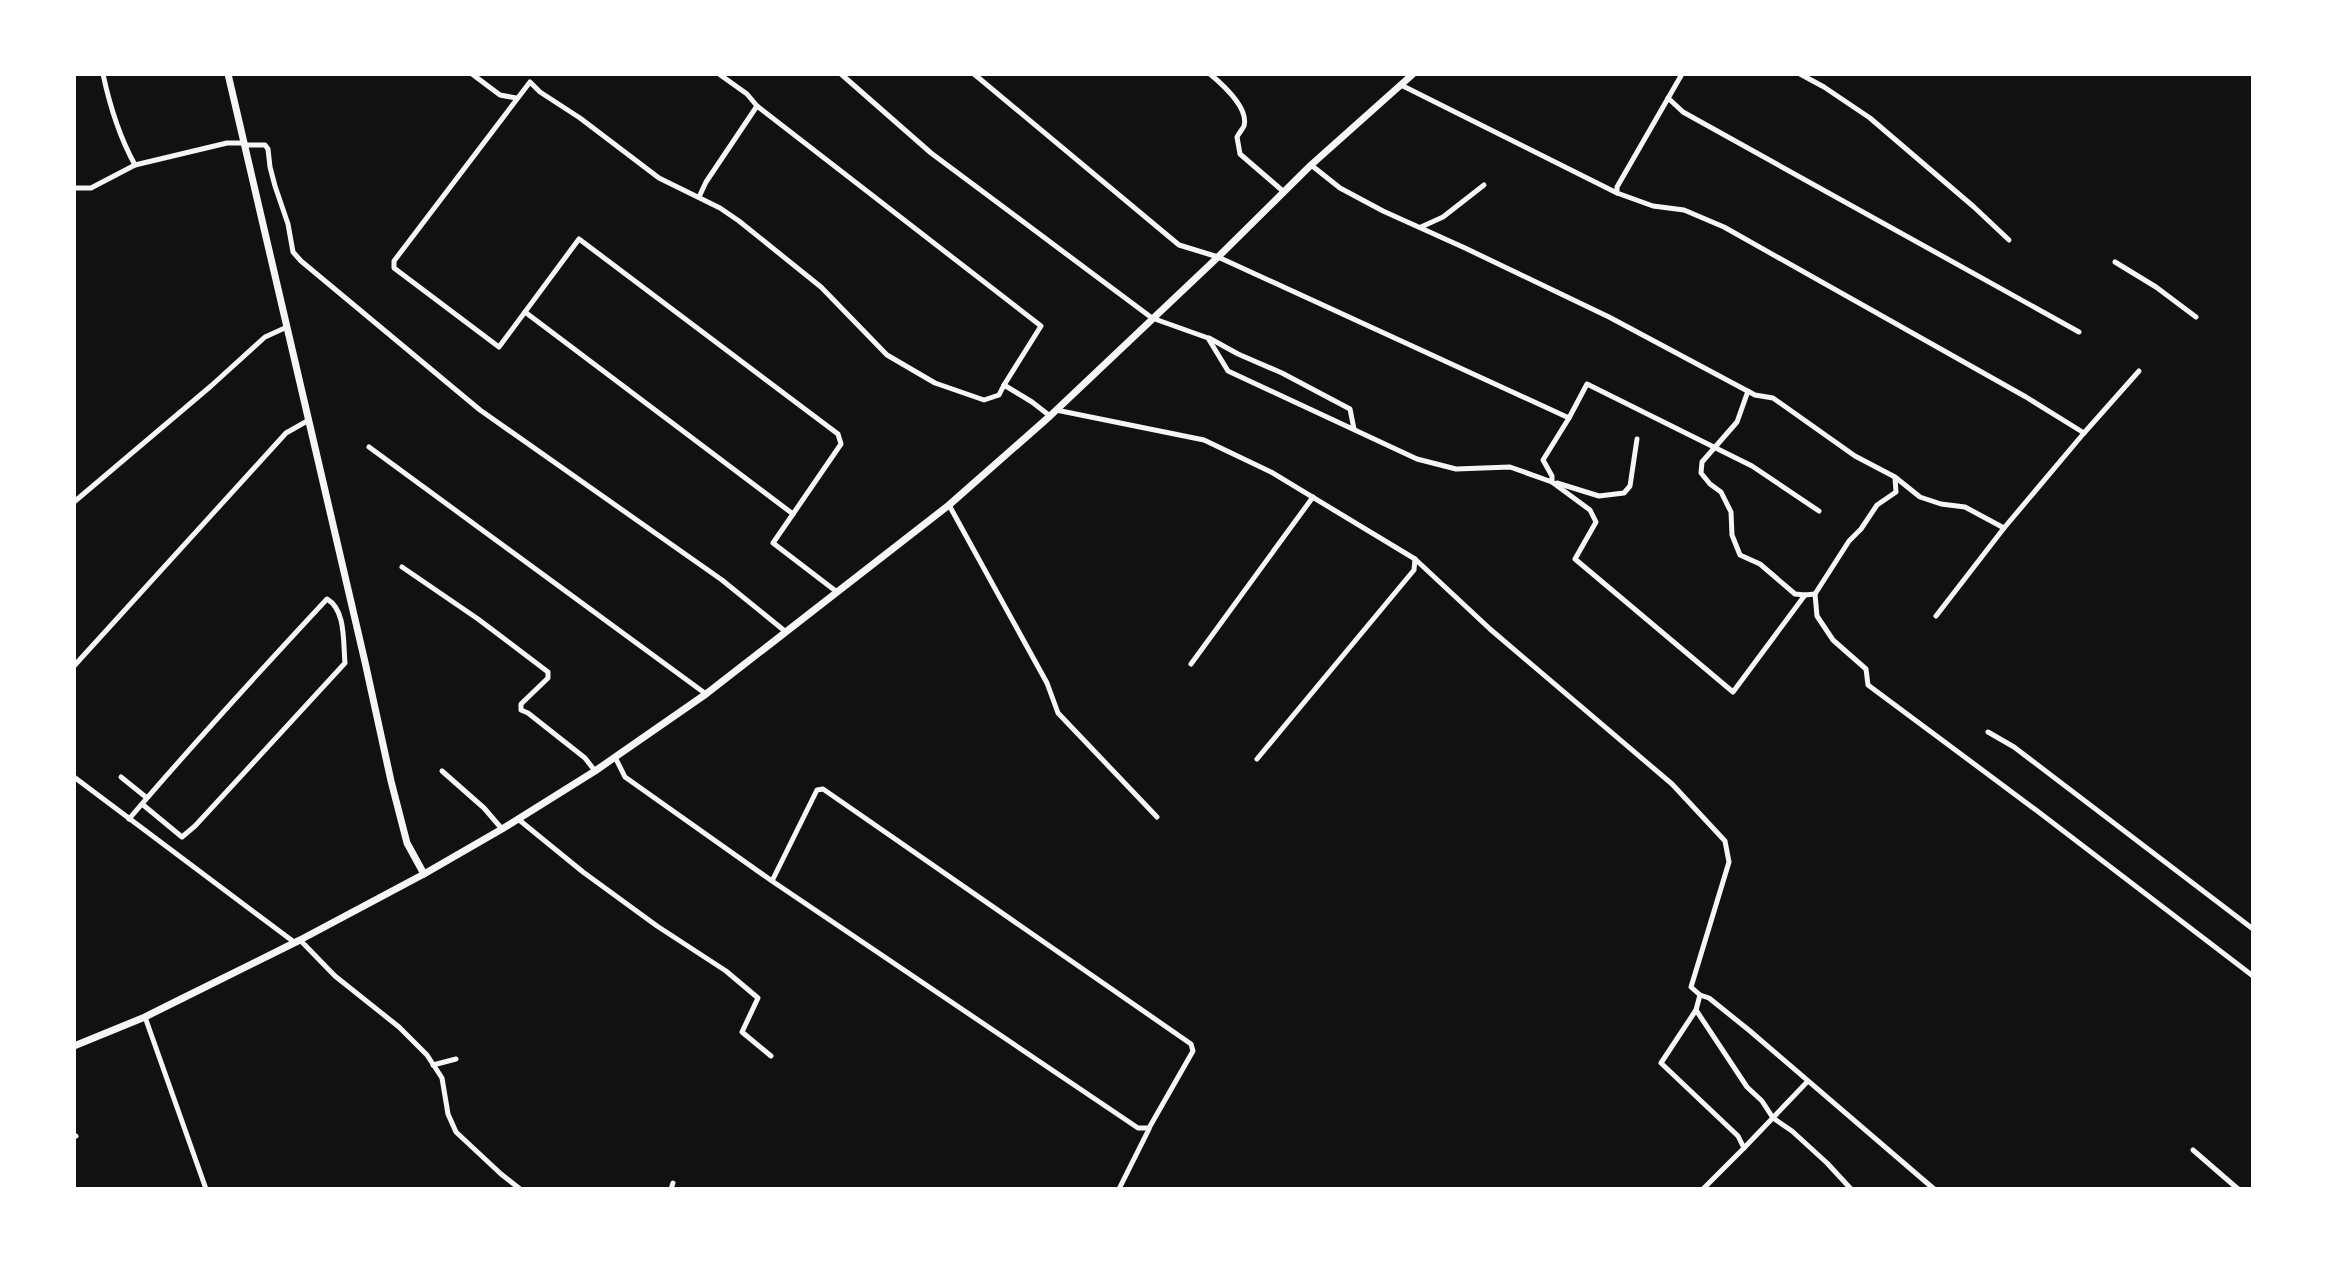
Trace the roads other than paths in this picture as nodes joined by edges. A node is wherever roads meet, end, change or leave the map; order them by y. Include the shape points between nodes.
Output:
1 (103, 74) edge
2 (228, 74) edge
3 (472, 74) edge
4 (719, 74) edge
5 (841, 74) edge
6 (974, 74) edge
7 (1210, 74) edge
8 (1413, 74) edge
9 (1682, 74) edge
10 (1800, 74) edge
11 (1401, 85) junction
12 (516, 98) junction
13 (1668, 98) junction
14 (757, 106) junction
15 (245, 144) junction
16 (135, 165) junction
17 (1311, 165) junction
18 (1484, 185) dead end
19 (74, 188) edge
20 (1284, 192) junction
21 (1617, 193) junction
22 (699, 197) junction
23 (1420, 228) junction
24 (2009, 240) dead end
25 (1218, 257) junction
26 (2115, 262) dead end
27 (525, 312) junction
28 (2196, 317) dead end
29 (1152, 318) junction
30 (287, 327) junction
31 (2079, 332) dead end
32 (1208, 338) junction
33 (2139, 371) dead end
34 (1004, 385) junction
35 (1748, 391) junction
36 (1053, 413) junction
37 (1569, 418) junction
38 (309, 420) junction
39 (1354, 430) junction
40 (2084, 433) junction
41 (1637, 439) dead end
42 (369, 447) dead end
43 (1715, 447) junction
44 (1895, 477) junction
45 (1552, 482) junction
46 (1313, 497) junction
47 (74, 502) edge
48 (949, 505) junction
49 (1819, 511) dead end
50 (793, 514) junction
51 (2004, 528) junction
52 (1415, 559) junction
53 (402, 567) dead end
54 (837, 592) junction
55 (1815, 594) junction
56 (1805, 595) junction
57 (1936, 616) dead end
58 (786, 632) junction
59 (1191, 664) dead end
60 (74, 666) edge
61 (706, 694) junction
62 (1988, 732) dead end
63 (615, 757) junction
64 (1257, 759) dead end
65 (442, 771) dead end
66 (595, 771) junction
67 (74, 777) edge
68 (121, 777) dead end
69 (147, 798) junction
70 (142, 804) junction
71 (1157, 817) dead end
72 (129, 819) junction
73 (518, 819) junction
74 (502, 829) junction
75 (424, 874) junction
76 (772, 881) junction
77 (2253, 929) edge
78 (298, 942) junction
79 (2253, 976) edge
80 (1700, 995) junction
81 (1696, 1010) junction
82 (145, 1017) junction
83 (74, 1046) edge
84 (771, 1056) dead end
85 (456, 1059) dead end
86 (433, 1065) junction
87 (1808, 1081) junction
88 (1773, 1118) junction
89 (1149, 1128) junction
90 (1744, 1148) junction
91 (2193, 1150) dead end
92 (206, 1189) edge
93 (520, 1189) edge
94 (1119, 1189) edge
95 (1703, 1189) edge
96 (1851, 1189) edge
97 (1934, 1189) edge
98 (2238, 1189) edge

1 - 16 street via 121,140
2 - 15 main road
3 - 12 street via 500,95
4 - 14 street
5 - 29 street via 931,153
6 - 25 street via 1179,245
7 - 20 street via 1244,112 1237,137 1240,154
8 - 11 main road
9 - 13 street
10 - 24 street via 1870,118
11 - 17 main road
11 - 21 street
12 - 22 street via 530,82 659,178
12 - 27 street via 394,261 394,268 499,347
13 - 21 street
13 - 31 street via 1683,112
14 - 22 street
14 - 34 street via 1041,326
15 - 16 street via 227,143
15 - 30 main road
15 - 58 street via 268,149 293,252 301,261 480,410 722,580
16 - 19 street via 91,188
17 - 20 main road
17 - 23 street via 1340,188
18 - 23 street
20 - 25 main road
21 - 40 street via 1684,210 1724,227
22 - 34 street via 739,221 821,287 887,355 935,383 984,400 999,395
23 - 35 street via 1609,317
25 - 29 main road
25 - 37 street
26 - 28 street
27 - 50 street
27 - 50 street via 579,239 813,415 838,434 841,444
29 - 32 street
29 - 36 main road
30 - 38 main road
30 - 47 street via 265,337
32 - 39 street via 1228,371
32 - 39 street via 1350,409
33 - 40 street
34 - 36 street
35 - 43 street via 1737,422
35 - 44 street via 1773,398 1855,456
36 - 46 street via 1204,440
36 - 48 main road
37 - 43 street via 1587,384
37 - 45 street via 1543,460
38 - 60 street via 286,433
38 - 75 main road via 391,781 407,843
39 - 45 street via 1417,459 1456,469 1510,467
40 - 51 street
41 - 45 street via 1630,486 1624,493 1599,496
42 - 61 street
43 - 49 street
43 - 56 street via 1702,462 1701,473 1721,492 1731,512 1740,555 1760,564 1795,594
44 - 51 street via 1920,497 1965,507
44 - 55 street via 1896,492 1877,505
45 - 56 street via 1590,510 1596,522 1575,559 1733,692
46 - 52 street
46 - 59 street
48 - 54 main road
48 - 71 street via 1047,683 1058,713
50 - 54 street via 773,543
51 - 57 street
52 - 64 street via 1414,570
52 - 80 street via 1672,784 1725,841 1729,862 1691,987
53 - 66 street via 548,672 521,710
54 - 58 main road
55 - 56 street
55 - 79 street via 1817,616 1833,640 1866,669 1868,685
58 - 61 main road
61 - 63 main road
62 - 77 street
63 - 66 main road
63 - 76 street via 625,777
65 - 74 street
66 - 73 main road
67 - 72 street
68 - 69 street
69 - 70 street
69 - 70 street via 327,599 336,605 345,663 195,826 182,837
70 - 72 street
72 - 78 street
73 - 74 main road
73 - 84 street via 758,998 742,1032
74 - 75 main road
75 - 78 main road
76 - 89 street via 1138,1128
76 - 89 street via 817,790 828,792 1191,1044 1190,1057
78 - 82 main road
78 - 86 street via 399,1027
80 - 81 street
80 - 87 street
81 - 88 street
81 - 90 street via 1661,1063 1738,1136
82 - 83 main road
82 - 92 street
85 - 86 street
86 - 93 street via 442,1078 456,1132
87 - 88 street
87 - 97 street
88 - 90 street
88 - 96 street
89 - 94 street
90 - 95 street
91 - 98 street

